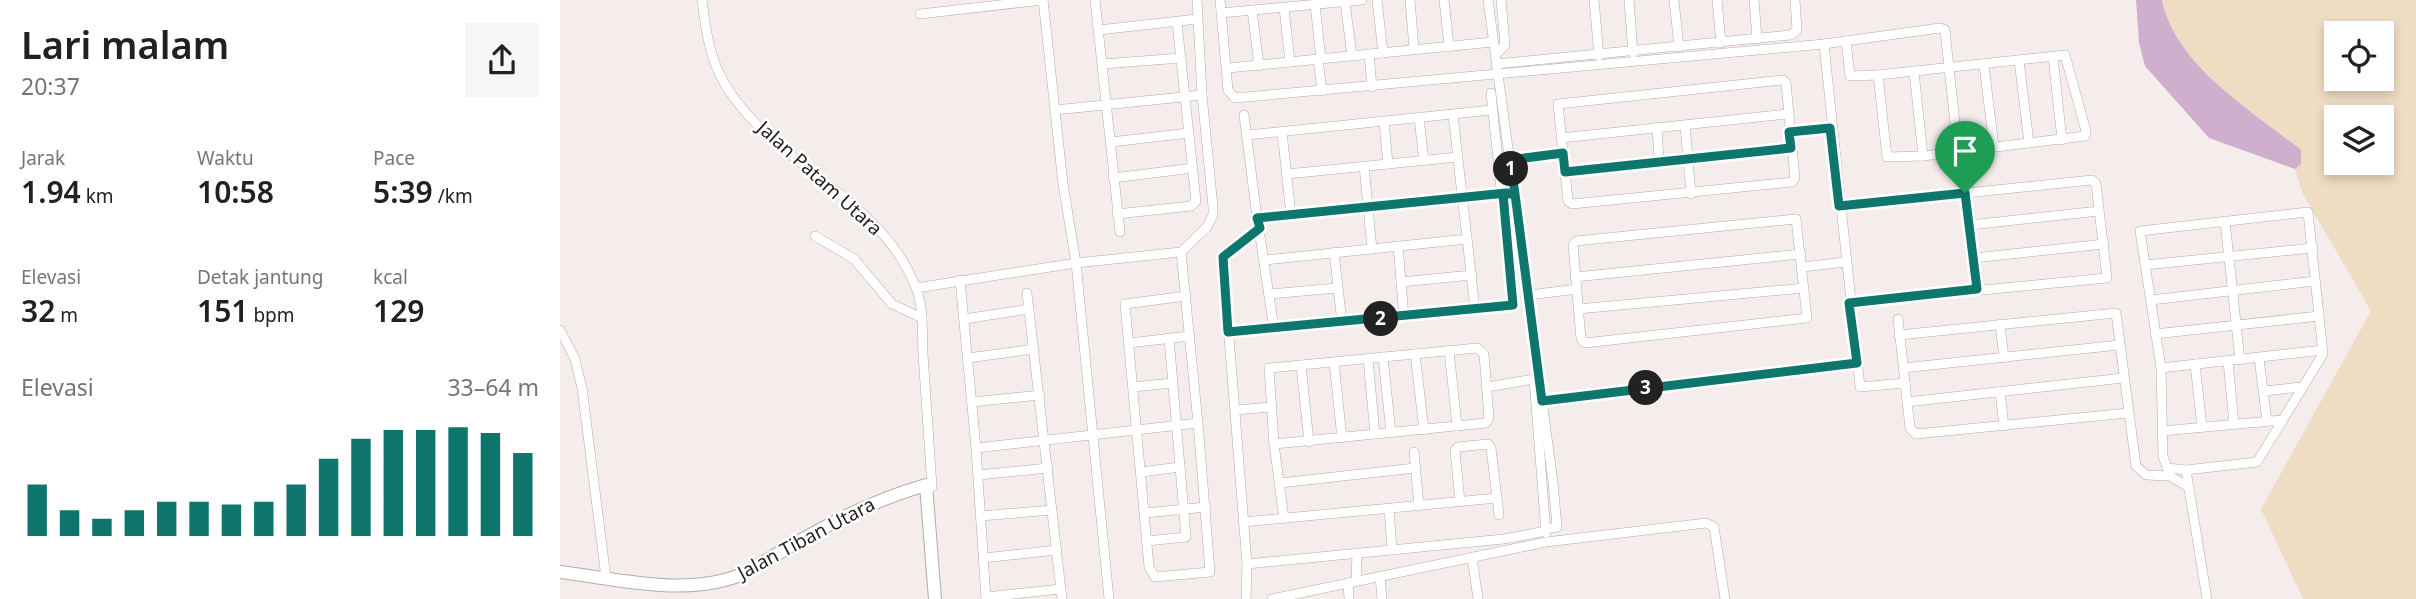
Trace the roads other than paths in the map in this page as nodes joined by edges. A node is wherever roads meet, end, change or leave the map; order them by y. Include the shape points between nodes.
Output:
1 (702, 0) edge
2 (1043, 0) edge
3 (1095, 0) edge
4 (1197, 0) edge
5 (1220, 0) edge
6 (1362, 0) edge
7 (1377, 0) edge
8 (1410, 0) edge
9 (1444, 0) edge
10 (1488, 0) edge
11 (1501, 0) edge
12 (1594, 0) edge
13 (1629, 0) edge
14 (1674, 0) edge
15 (1717, 0) edge
16 (1754, 0) edge
17 (1795, 0) edge
18 (1346, 2) junction
19 (1315, 5) junction
20 (1284, 8) junction
21 (1252, 10) junction
22 (1221, 13) junction
23 (920, 14) dead end
24 (1197, 19) junction
25 (1177, 22) junction
26 (1099, 30) junction
27 (1758, 39) junction
28 (1846, 41) junction
29 (1493, 42) junction
30 (1721, 43) junction
31 (1824, 44) junction
32 (1449, 46) junction
33 (1679, 47) junction
34 (1415, 49) junction
35 (1383, 52) junction
36 (1633, 53) junction
37 (1369, 54) junction
38 (1352, 56) junction
39 (1599, 56) junction
40 (2053, 57) junction
41 (1181, 58) junction
42 (1320, 59) junction
43 (2019, 60) junction
44 (1290, 62) junction
45 (1103, 64) junction
46 (1497, 64) junction
47 (1984, 65) junction
48 (1259, 66) junction
49 (1947, 67) junction
50 (1228, 68) junction
51 (1914, 71) junction
52 (1878, 75) junction
53 (1372, 87) junction
54 (1322, 91) junction
55 (1491, 93) dead end
56 (1202, 95) junction
57 (1185, 96) junction
58 (1108, 105) junction
59 (1055, 110) junction
60 (1492, 110) junction
61 (1788, 114) junction
62 (1244, 115) dead end
63 (1453, 115) junction
64 (1419, 119) junction
65 (1384, 122) junction
66 (1685, 125) junction
67 (1657, 127) junction
68 (1830, 128) junction
69 (1282, 132) junction
70 (1789, 132) junction
71 (1189, 133) junction
72 (1247, 135) junction
73 (1561, 138) junction
74 (2062, 140) junction
75 (1111, 142) junction
76 (2029, 143) junction
77 (1994, 147) junction
78 (1791, 148) junction
79 (1958, 151) junction
80 (1563, 153) junction
81 (1923, 156) junction
82 (1458, 157) junction
83 (1688, 158) junction
84 (1510, 160) junction
85 (1659, 160) junction
86 (1423, 161) junction
87 (1388, 164) junction
88 (1364, 166) junction
89 (1193, 168) junction
90 (1565, 172) junction
91 (1287, 174) junction
92 (1113, 178) junction
93 (1965, 193) junction
94 (1503, 194) junction
95 (1515, 194) junction
96 (1691, 194) junction
97 (1463, 198) junction
98 (1367, 206) junction
99 (1839, 206) junction
100 (2099, 211) junction
101 (1117, 214) junction
102 (1291, 215) junction
103 (2225, 221) junction
104 (1258, 223) junction
105 (1970, 225) junction
106 (1120, 232) dead end
107 (815, 236) dead end
108 (1467, 239) junction
109 (2104, 244) junction
110 (1398, 246) junction
111 (1371, 248) junction
112 (2313, 248) junction
113 (1181, 252) junction
114 (1334, 252) junction
115 (1801, 254) junction
116 (2229, 256) junction
117 (1974, 258) junction
118 (1266, 260) junction
119 (1845, 262) junction
120 (1076, 263) junction
121 (2145, 265) junction
122 (1803, 267) junction
123 (1472, 275) junction
124 (1576, 277) junction
125 (960, 280) junction
126 (2315, 281) junction
127 (1401, 282) junction
128 (916, 288) junction
129 (1337, 288) junction
130 (1804, 288) junction
131 (1577, 289) junction
132 (1977, 289) junction
133 (2233, 291) junction
134 (1027, 293) dead end
135 (1269, 294) junction
136 (1529, 295) junction
137 (1186, 296) junction
138 (2151, 300) junction
139 (1849, 303) junction
140 (1029, 309) junction
141 (1475, 309) junction
142 (1578, 309) junction
143 (2319, 316) junction
144 (1404, 317) junction
145 (922, 318) junction
146 (964, 318) junction
147 (1898, 319) dead end
148 (1342, 322) junction
149 (2000, 324) junction
150 (2237, 325) junction
151 (1273, 329) junction
152 (560, 330) edge
153 (1228, 332) junction
154 (2155, 334) junction
155 (1899, 335) junction
156 (1190, 336) junction
157 (1168, 338) junction
158 (1129, 343) junction
159 (2119, 345) junction
160 (1034, 349) junction
161 (1450, 350) junction
162 (2323, 350) junction
163 (1415, 354) junction
164 (1383, 357) junction
165 (968, 358) junction
166 (2004, 358) junction
167 (2259, 358) junction
168 (1368, 359) junction
169 (2240, 360) junction
170 (2228, 362) junction
171 (1334, 363) junction
172 (1857, 363) junction
173 (2195, 364) junction
174 (1301, 365) junction
175 (1903, 368) junction
176 (2161, 368) junction
177 (2123, 378) junction
178 (1172, 383) junction
179 (1905, 383) junction
180 (1133, 387) junction
181 (1487, 387) junction
182 (2301, 387) junction
183 (2264, 391) junction
184 (2000, 392) junction
185 (1040, 395) junction
186 (1542, 401) junction
187 (972, 402) junction
188 (1907, 402) junction
189 (1271, 407) junction
190 (1236, 410) junction
191 (2128, 413) junction
192 (2282, 420) junction
193 (2267, 421) junction
194 (1198, 423) junction
195 (2234, 424) junction
196 (1177, 426) junction
197 (1457, 426) junction
198 (2004, 426) junction
199 (2202, 427) junction
200 (1424, 430) junction
201 (1138, 431) junction
202 (2162, 431) junction
203 (1391, 433) junction
204 (1375, 434) junction
205 (1092, 436) junction
206 (1342, 439) junction
207 (1045, 441) junction
208 (1309, 442) junction
209 (1274, 444) junction
210 (976, 448) junction
211 (1414, 452) dead end
212 (1180, 467) junction
213 (1048, 468) junction
214 (1415, 468) junction
215 (2186, 470) junction
216 (1141, 472) junction
217 (2172, 473) junction
218 (978, 475) junction
219 (1280, 483) junction
220 (929, 486) junction
221 (2188, 487) junction
222 (1497, 498) junction
223 (1460, 502) junction
224 (1419, 506) junction
225 (1206, 507) junction
226 (1184, 509) junction
227 (1389, 509) junction
228 (1052, 510) junction
229 (1145, 513) junction
230 (1499, 514) dead end
231 (981, 516) junction
232 (1284, 519) junction
233 (1243, 522) junction
234 (1546, 530) junction
235 (1147, 541) junction
236 (1546, 542) junction
237 (1057, 550) junction
238 (1392, 550) junction
239 (1357, 554) junction
240 (1472, 557) junction
241 (984, 558) junction
242 (1247, 564) junction
243 (560, 572) edge
244 (1380, 576) junction
245 (606, 578) junction
246 (1352, 582) junction
247 (1061, 594) edge
248 (986, 598) edge
249 (937, 599) edge
250 (1109, 599) edge
251 (1246, 599) edge
252 (1272, 599) edge
253 (1349, 599) edge
254 (1382, 599) edge
255 (1478, 599) edge
256 (1725, 599) edge
257 (2207, 599) edge

1 - 128 street, Jalan Patam Utara via 707,43 730,94 775,140 869,219 895,247
2 - 23 street
2 - 59 street
3 - 26 street
4 - 24 street
5 - 22 street
6 - 18 street
7 - 35 street
8 - 34 street
9 - 32 street
10 - 29 street
11 - 46 street via 1505,46
12 - 39 street
13 - 36 street
14 - 33 street
15 - 30 street
16 - 27 street
17 - 27 street via 1795,33
18 - 19 street
18 - 38 street
19 - 20 street
19 - 42 street
20 - 21 street
20 - 44 street
21 - 22 street
21 - 48 street
22 - 50 street
24 - 25 street
24 - 56 street
25 - 26 street
25 - 41 street
26 - 45 street
27 - 30 street
28 - 31 street
28 - 49 street via 1940,28 1945,30
28 - 52 street via 1850,76
29 - 32 street
29 - 46 street
30 - 33 street
31 - 46 street
31 - 68 street
32 - 34 street
33 - 36 street
34 - 35 street
35 - 37 street
36 - 39 street
37 - 38 street
37 - 53 street
38 - 42 street
39 - 46 street
40 - 43 street
40 - 74 street
40 - 74 street via 2069,58 2087,131 2085,136
41 - 45 street
41 - 57 street
42 - 44 street
42 - 54 street
43 - 47 street
43 - 76 street
44 - 48 street
45 - 58 street
46 - 53 street
46 - 84 street
47 - 49 street
47 - 77 street
48 - 50 street
49 - 51 street
49 - 79 street
50 - 54 street via 1228,90 1235,98
51 - 52 street
51 - 81 street
52 - 81 street via 1887,157
53 - 54 street
55 - 60 street
56 - 57 street
56 - 113 street via 1213,215
57 - 58 street
57 - 71 street
58 - 59 street
58 - 75 street
59 - 120 street
60 - 63 street
60 - 94 street
61 - 66 street
61 - 70 street
61 - 73 street via 1783,80 1589,100 1558,104
62 - 72 street
63 - 64 street
63 - 82 street
64 - 65 street
64 - 86 street
65 - 69 street
65 - 87 street
66 - 67 street
66 - 83 street
67 - 73 street
67 - 85 street
68 - 70 street
68 - 99 street
69 - 72 street
69 - 91 street
70 - 78 street
71 - 75 street
71 - 89 street
72 - 104 street
73 - 80 street
74 - 76 street
75 - 92 street
76 - 77 street
77 - 79 street
78 - 83 street
78 - 96 street via 1792,181
79 - 81 street
80 - 84 street
80 - 90 street
82 - 86 street
82 - 97 street
83 - 85 street
83 - 96 street
84 - 95 street
85 - 90 street
86 - 87 street
87 - 88 street
88 - 91 street
88 - 98 street
89 - 92 street
89 - 101 street via 1195,201 1191,206
90 - 96 street via 1572,204
91 - 102 street
92 - 101 street
93 - 99 street
93 - 100 street via 2092,180
93 - 105 street
94 - 95 street
94 - 97 street
94 - 141 street via 1513,305
95 - 136 street
97 - 98 street
97 - 108 street
98 - 102 street
98 - 111 street
99 - 119 street
100 - 105 street
100 - 109 street
101 - 106 street
102 - 104 street
103 - 112 street via 2308,212
103 - 116 street
103 - 121 street via 2141,229
104 - 118 street
104 - 153 street via 1223,257
105 - 117 street
107 - 145 street via 853,259 892,304
108 - 110 street
108 - 123 street
109 - 117 street
109 - 132 street via 2108,278
110 - 111 street
110 - 127 street
111 - 114 street
112 - 116 street
112 - 126 street
113 - 120 street
113 - 137 street
114 - 118 street
114 - 129 street
115 - 122 street
115 - 124 street
115 - 124 street via 1793,218 1576,241
116 - 121 street
116 - 133 street
117 - 132 street
118 - 135 street
119 - 122 street
119 - 139 street
120 - 125 street
120 - 205 street
121 - 138 street
122 - 130 street
123 - 127 street
123 - 141 street
124 - 131 street
125 - 128 street
125 - 146 street
126 - 133 street
126 - 143 street
127 - 144 street
128 - 145 street, Jalan Patam Utara
129 - 135 street
129 - 148 street
130 - 142 street
130 - 142 street via 1804,319 1585,343
131 - 136 street
131 - 142 street
132 - 139 street
133 - 138 street
133 - 150 street
134 - 140 street
135 - 151 street
136 - 186 street
137 - 156 street
137 - 158 street via 1128,302
138 - 154 street
139 - 172 street
140 - 146 street
140 - 160 street
141 - 144 street
143 - 150 street
143 - 162 street
144 - 148 street
145 - 220 street, Jalan Patam Utara via 926,400 922,408
146 - 165 street
147 - 155 street
148 - 151 street
149 - 155 street
149 - 159 street via 2116,313
149 - 166 street
150 - 154 street
150 - 169 street
151 - 153 street
152 - 245 street via 575,359 582,388
153 - 190 street
154 - 176 street
155 - 175 street
156 - 157 street
156 - 194 street
157 - 158 street
157 - 178 street
158 - 180 street
159 - 166 street
159 - 177 street
160 - 165 street
160 - 185 street
161 - 163 street
161 - 181 street via 1481,349
161 - 197 street
162 - 167 street
162 - 182 street
163 - 164 street
163 - 200 street
164 - 168 street
164 - 203 street
165 - 187 street
166 - 175 street
167 - 169 street
167 - 183 street
168 - 171 street
168 - 204 street
169 - 170 street
170 - 173 street
170 - 195 street
171 - 174 street
171 - 206 street
172 - 179 street via 1860,387
172 - 186 street
173 - 176 street
173 - 199 street
174 - 189 street via 1269,368
174 - 208 street
175 - 179 street
176 - 202 street
177 - 184 street
177 - 191 street
178 - 180 street
178 - 196 street
179 - 188 street
180 - 201 street
181 - 197 street via 1487,422
181 - 234 street via 1534,379
182 - 183 street
182 - 192 street
183 - 193 street
184 - 188 street
184 - 198 street
185 - 187 street
185 - 207 street
186 - 234 street via 1557,527
187 - 210 street
188 - 198 street via 1910,428 1916,434
189 - 190 street
189 - 209 street
190 - 233 street
191 - 198 street
191 - 217 street via 2136,466 2146,475
192 - 193 street
192 - 215 street via 2258,462
193 - 195 street
194 - 196 street
194 - 225 street
195 - 199 street
196 - 201 street
196 - 212 street
197 - 200 street
199 - 202 street
200 - 203 street
201 - 205 street
201 - 216 street
202 - 217 street via 2164,462
203 - 204 street
204 - 206 street
205 - 207 street
205 - 250 street
206 - 208 street
207 - 210 street
207 - 213 street
208 - 209 street
209 - 219 street
210 - 218 street
211 - 214 street
212 - 216 street
212 - 226 street
213 - 218 street
213 - 228 street
214 - 219 street
214 - 224 street
215 - 217 street
215 - 221 street
216 - 229 street
217 - 221 street
218 - 231 street
219 - 232 street
220 - 245 street, Jalan Tiban Utara via 852,511 740,575 674,585
220 - 249 street
221 - 257 street
222 - 223 street
222 - 223 street via 1492,448 1488,444 1458,447
222 - 230 street
223 - 224 street
224 - 227 street
225 - 226 street
225 - 235 street via 1210,572 1155,577 1149,567
226 - 229 street
226 - 235 street via 1186,537
227 - 232 street
227 - 238 street
228 - 231 street
228 - 237 street
229 - 235 street
231 - 241 street
232 - 233 street
233 - 242 street
234 - 236 street
234 - 238 street
236 - 240 street
236 - 256 street via 1706,523 1714,527
237 - 241 street
237 - 247 street
238 - 239 street
239 - 242 street
239 - 246 street
240 - 244 street
240 - 255 street
241 - 248 street
242 - 251 street
243 - 245 street, Jalan Tiban Utara
244 - 246 street
244 - 254 street
246 - 252 street
246 - 253 street
247 - 248 street

